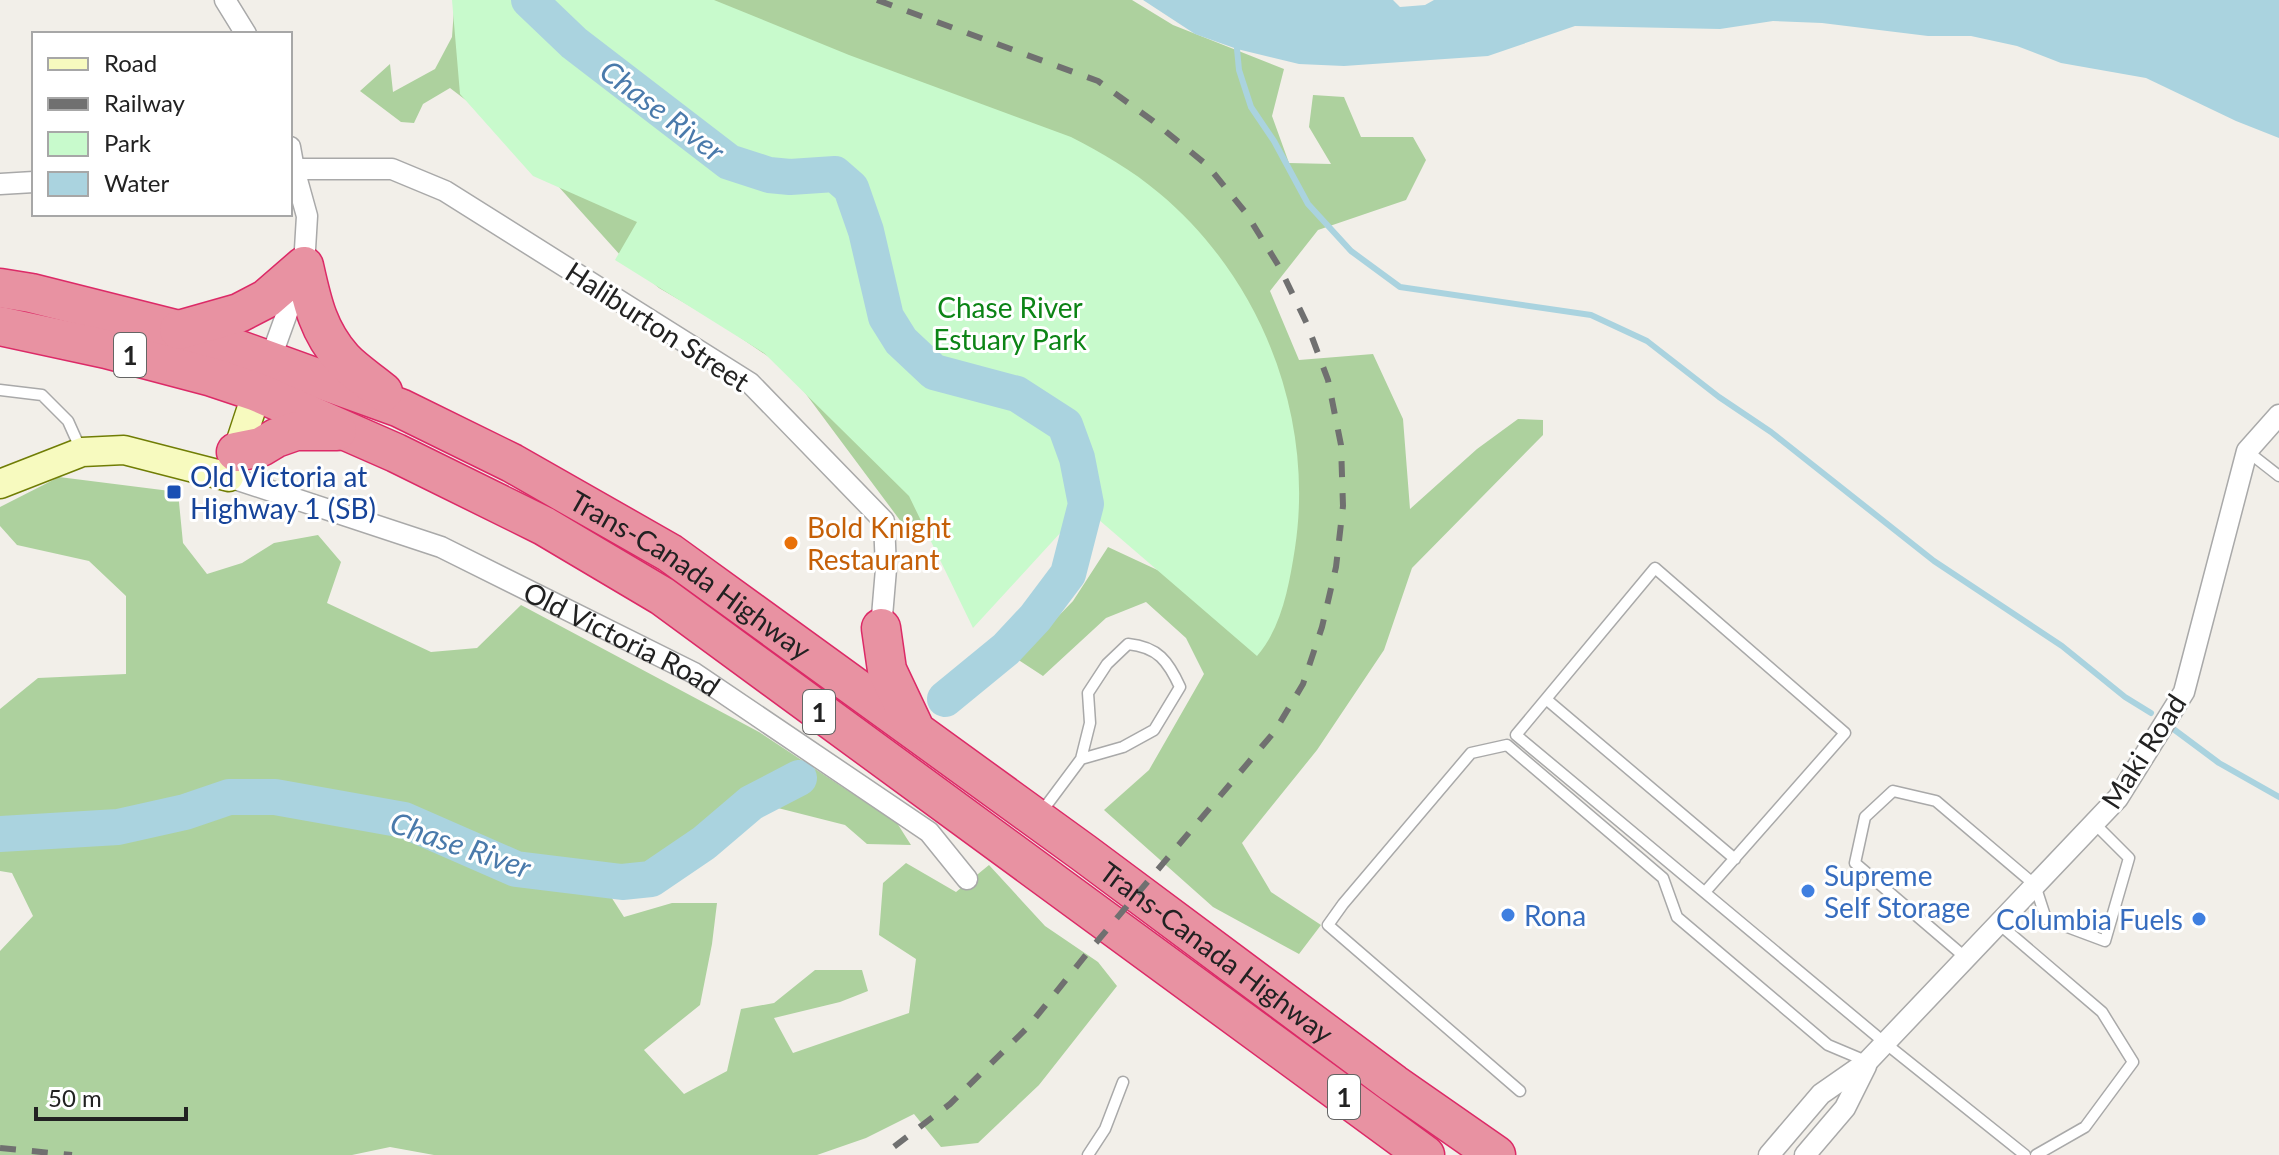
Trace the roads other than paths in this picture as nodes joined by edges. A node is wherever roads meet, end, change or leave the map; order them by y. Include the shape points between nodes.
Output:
1 (225, 0) edge
2 (245, 32) edge
3 (292, 169) edge
4 (32, 182) edge
5 (0, 184) edge
6 (304, 266) junction
7 (0, 288) edge
8 (0, 326) edge
9 (179, 330) junction
10 (264, 376) junction
11 (0, 390) edge
12 (400, 408) junction
13 (2279, 415) edge
14 (348, 432) junction
15 (2247, 451) junction
16 (82, 452) junction
17 (232, 464) junction
18 (2279, 476) edge
19 (0, 484) edge
20 (881, 628) joint
21 (1546, 699) junction
22 (916, 731) junction
23 (1081, 759) junction
24 (1037, 819) junction
25 (2094, 823) junction
26 (1735, 859) junction
27 (967, 879) dead end
28 (2035, 885) junction
29 (1705, 892) junction
30 (1999, 924) junction
31 (1966, 958) junction
32 (1885, 1043) junction
33 (1867, 1062) junction
34 (1123, 1082) dead end
35 (1520, 1091) dead end
36 (1088, 1155) edge
37 (1425, 1155) edge
38 (1496, 1155) edge
39 (1769, 1155) edge
40 (1805, 1155) edge
41 (2025, 1155) edge
42 (2036, 1155) edge

1 - 2 street
3 - 6 street via 307,216
3 - 20 street, Haliburton Street via 392,169 445,191 750,383 884,521
4 - 5 street
6 - 9 highway via 266,299 239,313
6 - 10 street
6 - 12 highway via 313,309 327,337 345,361
7 - 9 highway, Trans-Canada Highway / 1
8 - 10 highway, Trans-Canada Highway / 1 via 212,377
9 - 10 highway, Trans-Canada Highway / 1
10 - 12 highway, Trans-Canada Highway / 1
10 - 14 highway, Trans-Canada Highway / 1
10 - 17 street
11 - 16 lane via 42,395 68,421
12 - 22 highway, Trans-Canada Highway / 1 via 512,463 670,553
13 - 15 street, Maki Road
14 - 17 highway via 296,431
14 - 37 highway, Trans-Canada Highway / 1 via 544,526 662,596
15 - 18 lane
15 - 25 street, Maki Road via 2184,692 2118,798
16 - 17 street, Old Victoria Road via 124,450
16 - 19 street, Old Victoria Road
17 - 27 street, Old Victoria Road via 441,547 694,673 929,832
20 - 22 highway via 887,670
21 - 26 lane
21 - 26 lane via 1655,568 1845,733
21 - 29 lane via 1516,735
22 - 24 highway, Trans-Canada Highway / 1
23 - 23 lane via 1123,747 1154,730 1180,687 1169,664 1146,646 1128,644 1088,693 1090,723
23 - 24 lane
24 - 38 highway, Trans-Canada Highway / 1
25 - 28 street, Maki Road
25 - 28 lane via 2129,858 2105,941 2046,919
26 - 29 lane
28 - 30 street, Maki Road
28 - 31 lane via 1936,801 1893,791 1865,817 1855,863
29 - 32 lane
30 - 31 street, Maki Road
30 - 42 lane via 2102,1012 2133,1062 2085,1127
31 - 32 street, Maki Road
32 - 33 street, Maki Road
32 - 41 lane
33 - 35 lane via 1828,1045 1677,917 1663,878 1507,745 1471,753 1328,925
33 - 39 street, Maki Road via 1821,1094
33 - 40 street, Maki Road via 1845,1108
34 - 36 lane via 1105,1129

